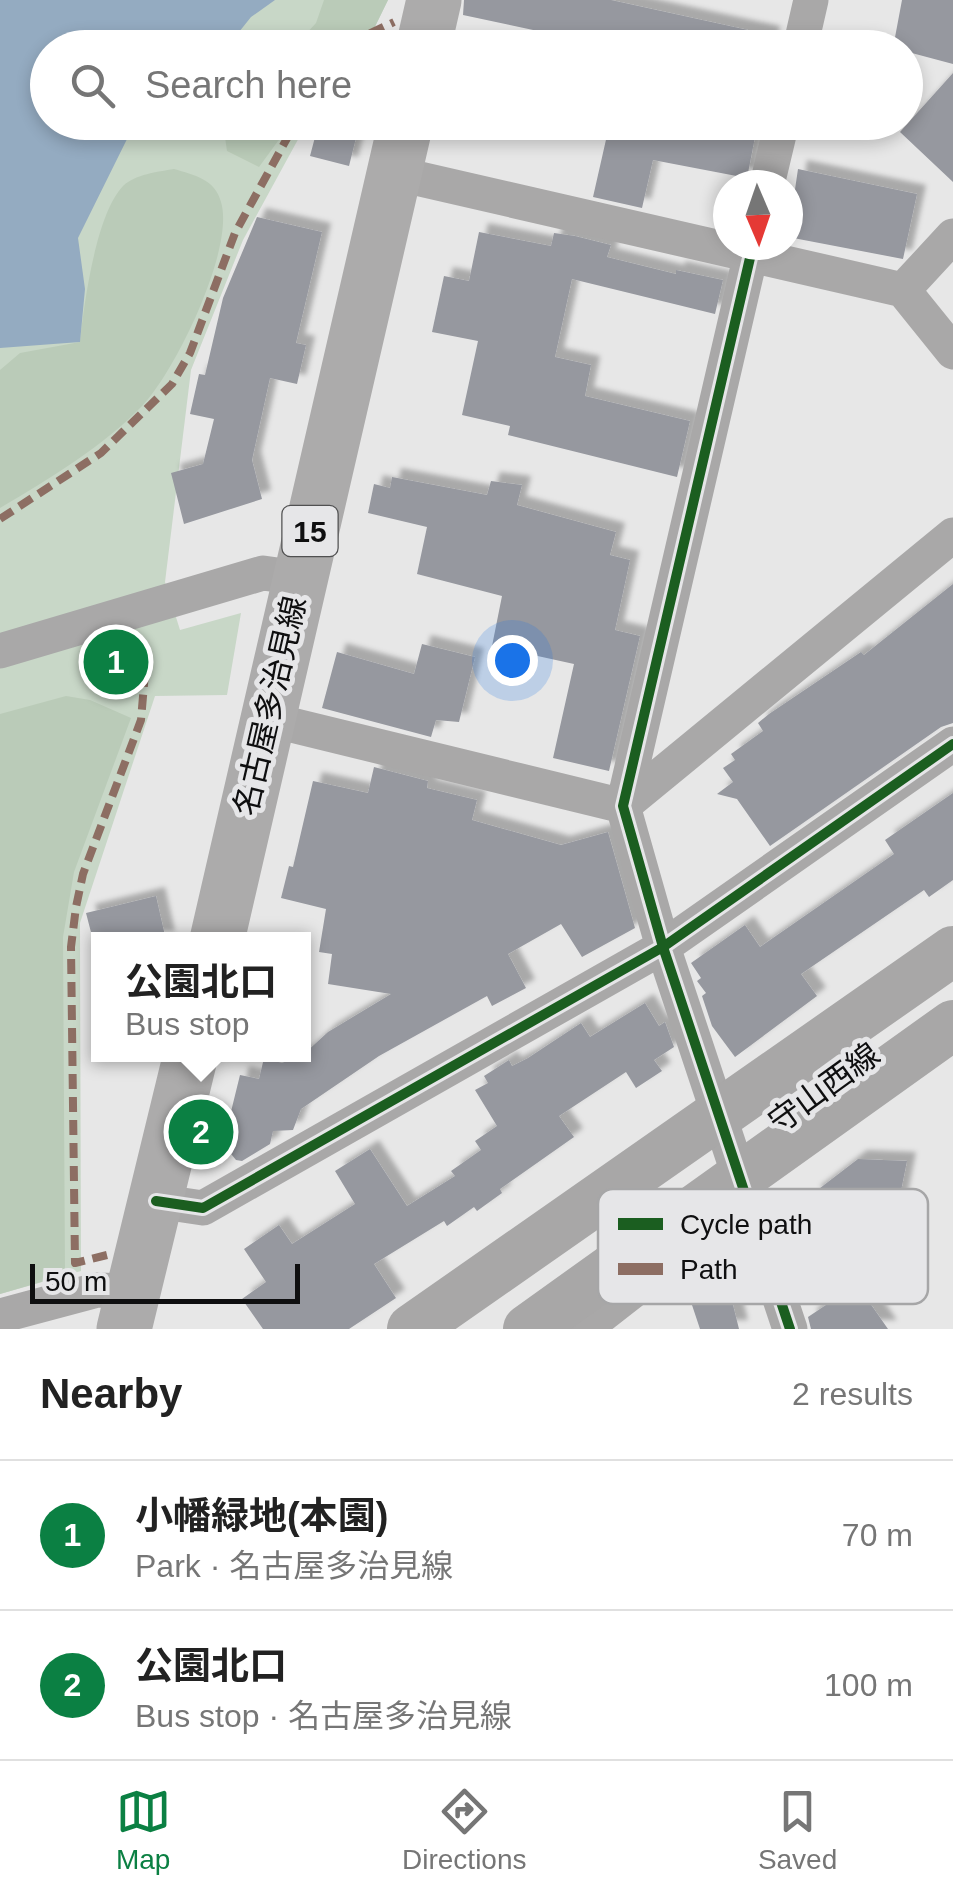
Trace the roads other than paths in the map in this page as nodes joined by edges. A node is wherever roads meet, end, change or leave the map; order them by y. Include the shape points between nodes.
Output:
1 (434, 0) edge
2 (811, 0) edge
3 (427, 30) edge
4 (804, 30) edge
5 (778, 140) edge
6 (400, 148) edge
7 (771, 170) edge
8 (953, 236) edge
9 (713, 241) edge
10 (749, 260) edge
11 (783, 260) edge
12 (904, 290) junction
13 (953, 352) edge
14 (953, 535) edge
15 (298, 578) junction
16 (0, 651) edge
17 (267, 719) junction
18 (953, 744) edge
19 (623, 806) junction
20 (219, 932) edge
21 (663, 947) junction
22 (953, 951) edge
23 (953, 1026) edge
24 (189, 1062) edge
25 (717, 1116) junction
26 (612, 1189) edge
27 (744, 1189) joint
28 (598, 1199) edge
29 (156, 1201) junction
30 (598, 1284) edge
31 (613, 1304) edge
32 (782, 1304) edge
33 (128, 1310) edge
34 (0, 1316) edge
35 (412, 1329) edge
36 (528, 1329) edge
37 (584, 1329) edge
38 (790, 1329) edge

1 - 3 main road
2 - 4 street
5 - 7 street
6 - 9 street
6 - 15 main road, 名古屋多治見線 / 15
8 - 12 street
10 - 19 street
11 - 12 street
12 - 13 street
14 - 19 street
15 - 16 street via 263,573
15 - 17 main road, 名古屋多治見線 / 15
17 - 19 street
17 - 20 main road, 名古屋多治見線 / 15
18 - 21 street
19 - 21 street
21 - 25 street
21 - 29 street via 203,1208
22 - 25 main road, 守山西線
23 - 27 main road, 守山西線
24 - 29 main road
25 - 26 main road, 守山西線
25 - 27 street
28 - 35 main road, 守山西線
29 - 33 main road
30 - 36 main road, 守山西線
31 - 37 street
32 - 38 street
33 - 34 street via 97,1290

